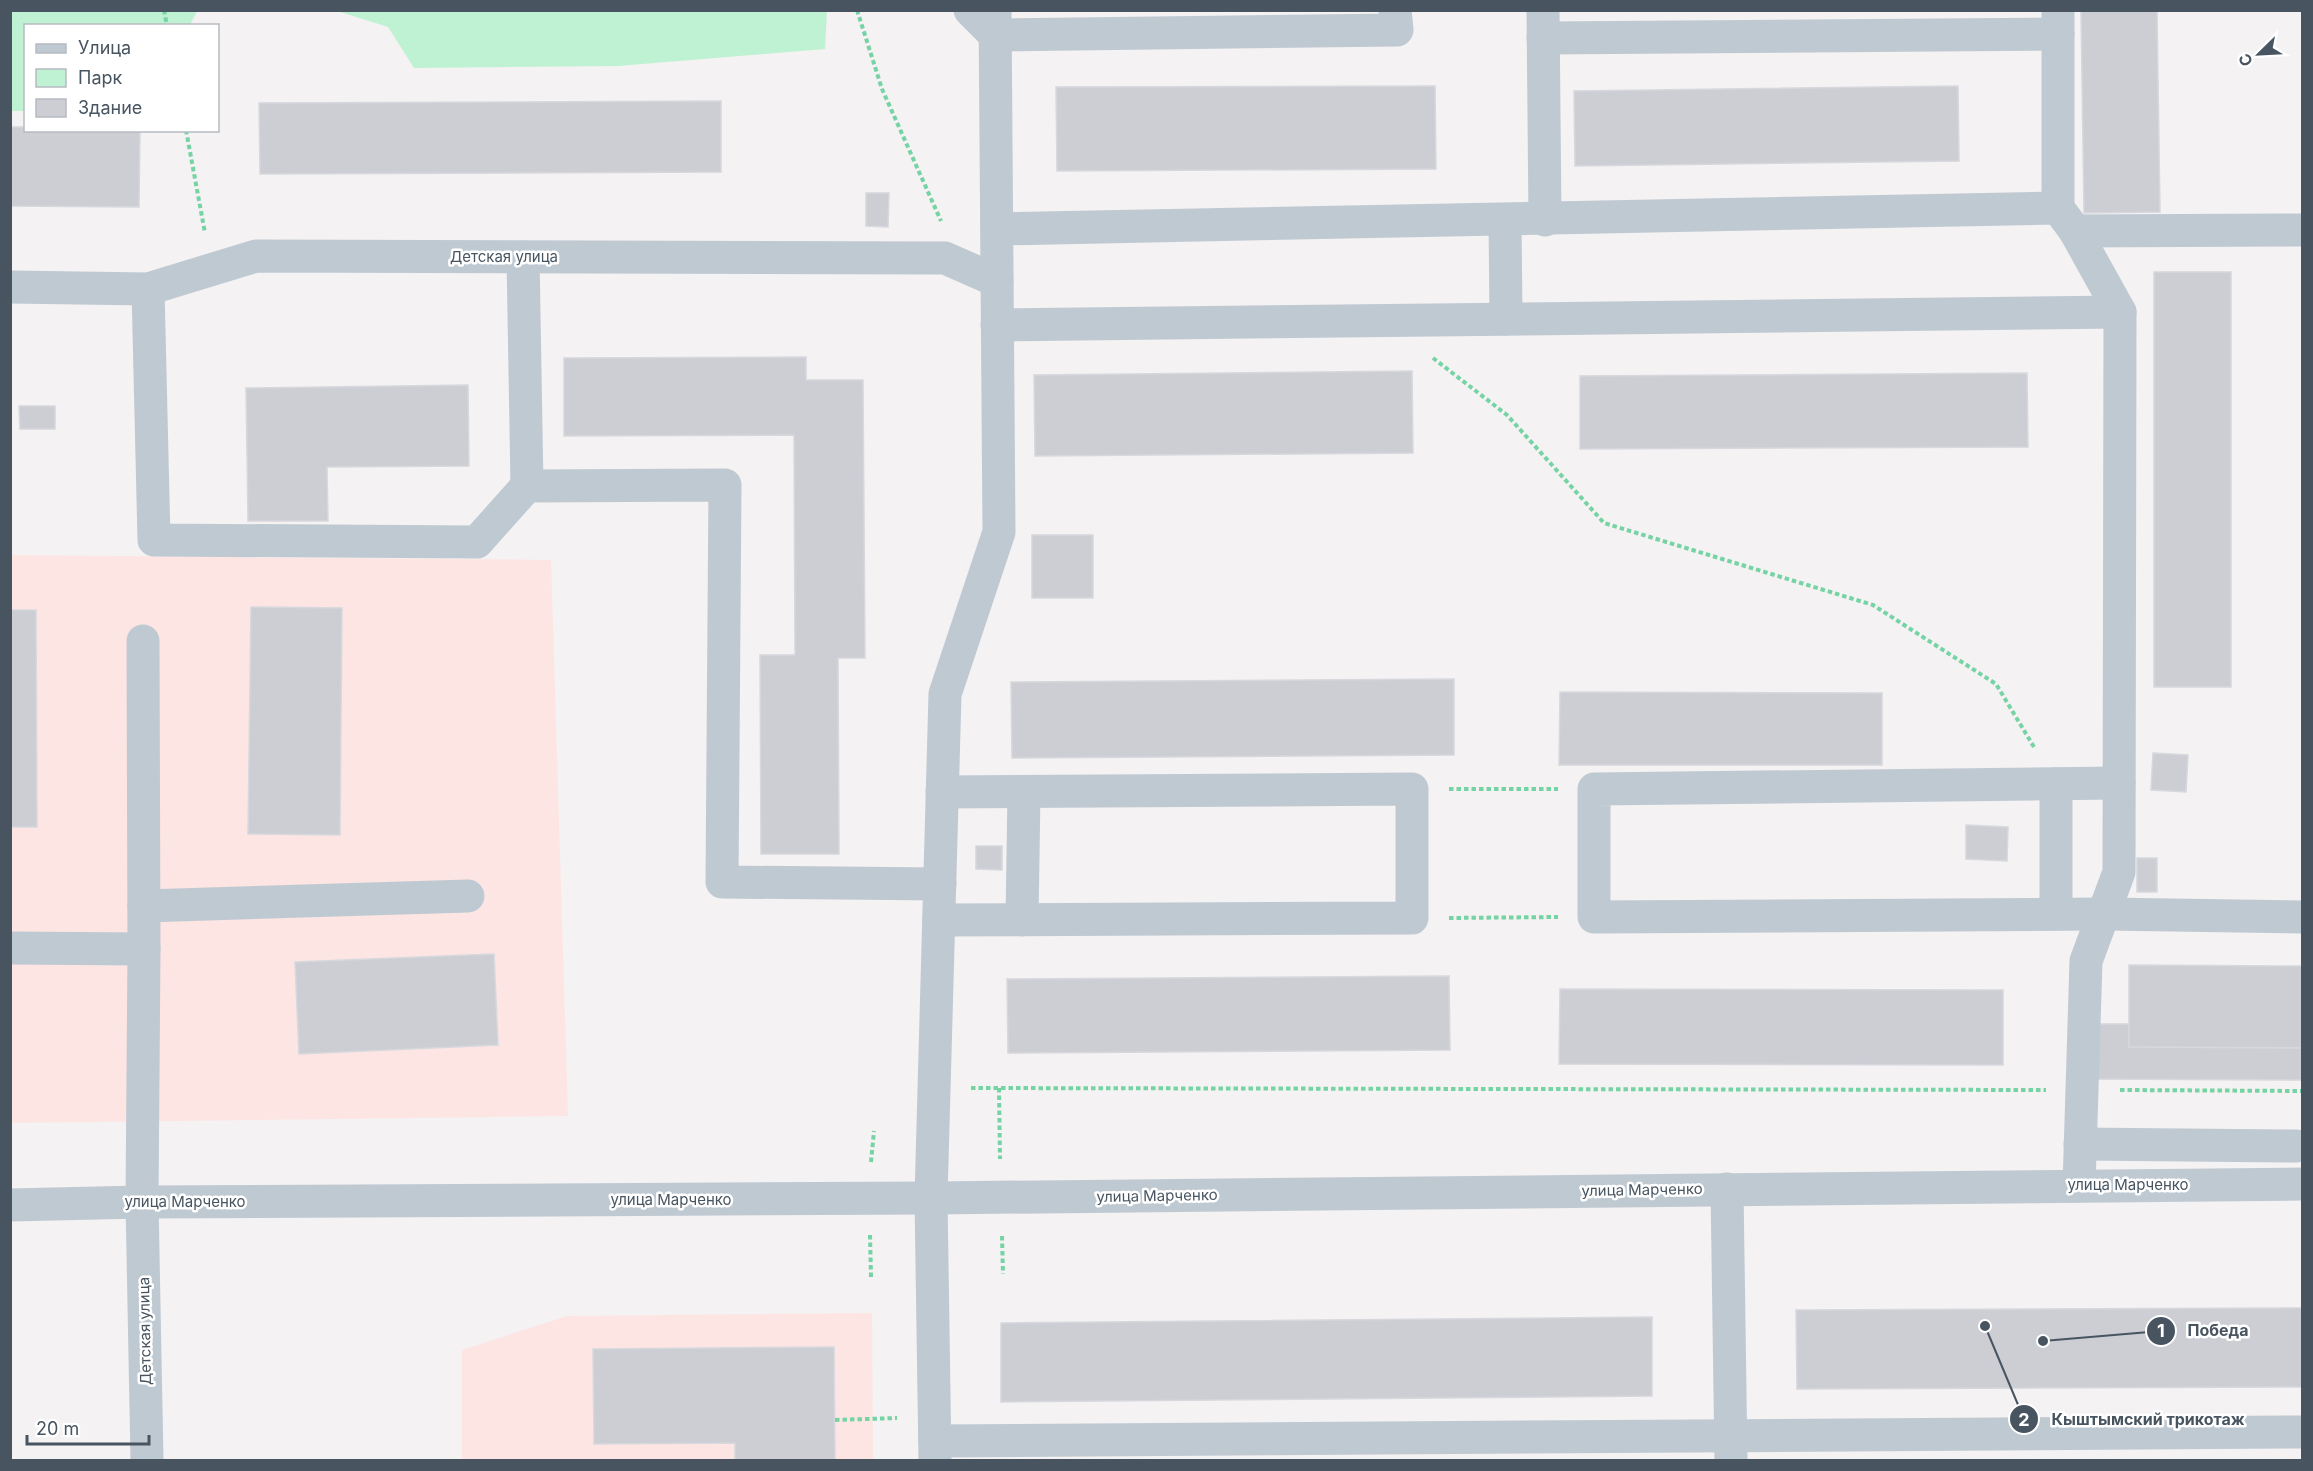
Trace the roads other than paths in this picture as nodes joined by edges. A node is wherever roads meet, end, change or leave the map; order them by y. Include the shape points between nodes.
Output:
1 (970, 10) edge
2 (1395, 10) edge
3 (2058, 22) edge
4 (995, 23) edge
5 (1543, 24) edge
6 (2067, 219) junction
7 (1505, 220) junction
8 (1545, 220) junction
9 (997, 229) junction
10 (2302, 230) edge
11 (523, 257) junction
12 (997, 281) junction
13 (10, 287) edge
14 (148, 289) junction
15 (2120, 312) junction
16 (1506, 320) junction
17 (997, 325) junction
18 (527, 486) junction
19 (143, 641) dead end
20 (2119, 783) junction
21 (2056, 784) junction
22 (942, 792) junction
23 (1024, 792) junction
24 (940, 884) junction
25 (468, 896) dead end
26 (144, 906) junction
27 (2056, 914) junction
28 (2104, 914) junction
29 (2302, 917) edge
30 (939, 920) junction
31 (1022, 920) junction
32 (10, 948) edge
33 (144, 949) junction
34 (2080, 1144) junction
35 (2296, 1146) dead end
36 (2302, 1184) edge
37 (2079, 1186) junction
38 (1727, 1189) junction
39 (931, 1198) junction
40 (142, 1202) junction
41 (10, 1205) edge
42 (2302, 1432) edge
43 (935, 1439) edge
44 (1731, 1448) edge
45 (1594, 1449) edge
46 (1097, 1450) edge
47 (147, 1461) edge

1 - 4 street
2 - 4 street via 1397,30
3 - 5 street
3 - 6 street
4 - 9 street
5 - 8 street
6 - 8 street
6 - 10 street
6 - 15 street
7 - 8 street
7 - 9 street
7 - 16 street
9 - 12 street
11 - 12 street, Детская улица via 945,258
11 - 14 street, Детская улица via 256,256
11 - 18 street
12 - 17 street
13 - 14 street, Детская улица
14 - 18 street via 154,540 477,542
15 - 16 street
15 - 20 street
16 - 17 street
17 - 22 street via 999,532 945,694
18 - 24 street via 725,485 722,882
19 - 26 street, Детская улица
20 - 21 street
20 - 28 street via 2119,872
21 - 27 street
21 - 27 street via 1594,789 1594,917
22 - 23 street
22 - 24 street
23 - 31 street
23 - 31 street via 1412,789 1412,918
24 - 30 street
25 - 26 street
26 - 33 street, Детская улица
27 - 28 street
28 - 29 street
28 - 34 street via 2086,961
30 - 31 street
30 - 39 street
32 - 33 street
33 - 40 street, Детская улица
34 - 35 street
34 - 37 street
36 - 37 street, улица Марченко
37 - 38 street, улица Марченко
38 - 39 street, улица Марченко
38 - 44 street
39 - 40 street, улица Марченко
39 - 43 street
40 - 41 street, улица Марченко
40 - 47 street, Детская улица
42 - 44 street
43 - 46 street
44 - 45 street
45 - 46 street

